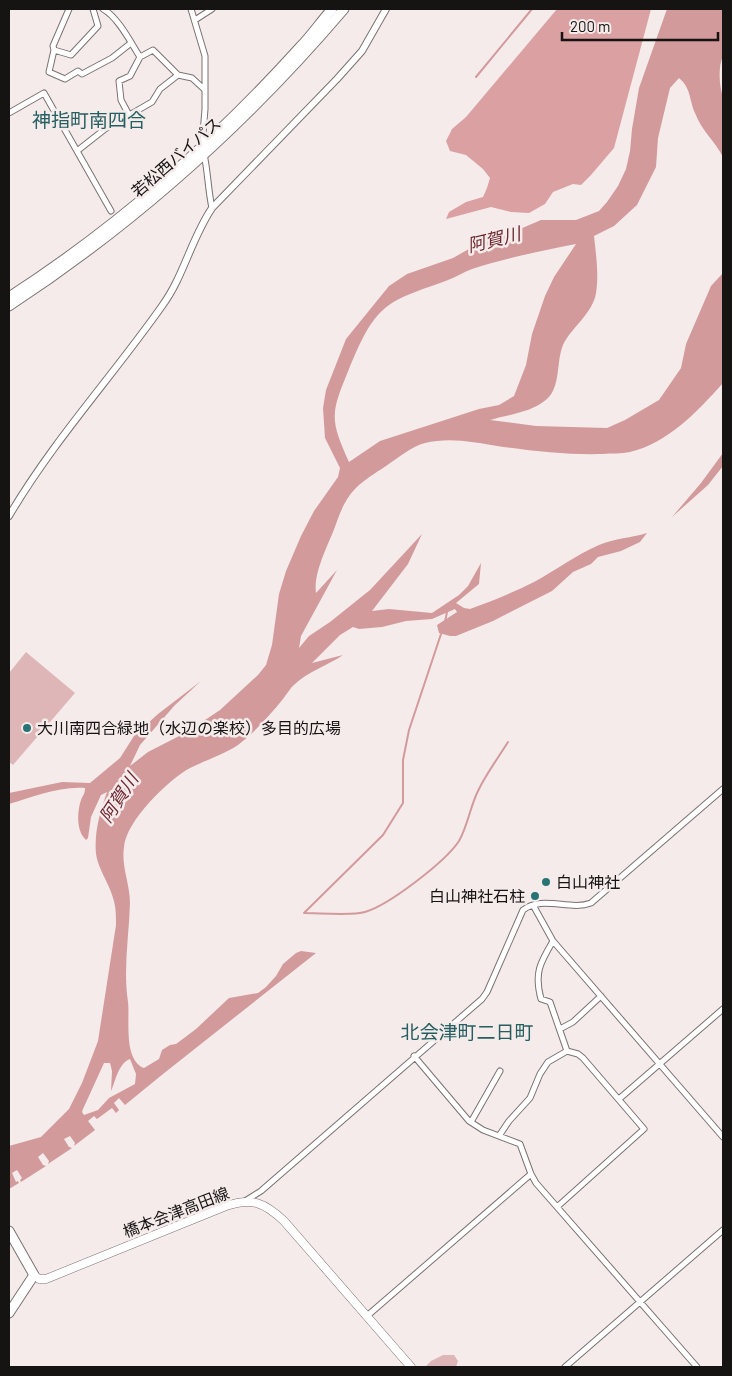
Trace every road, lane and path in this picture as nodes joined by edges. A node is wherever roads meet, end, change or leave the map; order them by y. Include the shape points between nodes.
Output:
1 (69, 9) edge
2 (93, 9) edge
3 (104, 9) edge
4 (191, 9) edge
5 (212, 9) edge
6 (332, 9) edge
7 (344, 9) edge
8 (386, 9) edge
9 (194, 20) junction
10 (131, 43) junction
11 (54, 50) junction
12 (140, 57) junction
13 (178, 75) junction
14 (205, 90) junction
15 (9, 113) edge
16 (129, 115) junction
17 (203, 150) junction
18 (78, 151) junction
19 (212, 208) junction
20 (111, 211) dead end
21 (9, 297) edge
22 (9, 306) edge
23 (9, 516) edge
24 (723, 790) edge
25 (534, 905) junction
26 (553, 941) junction
27 (601, 996) junction
28 (723, 1009) edge
29 (560, 1029) junction
30 (566, 1051) junction
31 (414, 1056) junction
32 (660, 1064) junction
33 (500, 1071) dead end
34 (619, 1099) junction
35 (471, 1122) junction
36 (499, 1136) junction
37 (723, 1137) edge
38 (531, 1174) junction
39 (245, 1201) junction
40 (557, 1206) junction
41 (723, 1230) edge
42 (9, 1231) edge
43 (34, 1276) junction
44 (639, 1302) junction
45 (9, 1313) edge
46 (367, 1316) junction
47 (411, 1367) edge
48 (564, 1367) edge
49 (697, 1367) edge

1 - 11 street
2 - 11 street via 98,26 71,55
3 - 10 street
4 - 9 street
5 - 9 street
6 - 17 main road, 若松西バイパス
7 - 17 main road, 若松西バイパス via 264,96
8 - 19 street via 362,51
9 - 14 street via 205,56
10 - 11 street via 101,64 65,79 49,72
10 - 12 street
12 - 13 street via 153,50
12 - 16 street via 130,76 119,81 121,100
13 - 14 street via 192,78
13 - 16 street via 160,89 152,102
14 - 17 street
15 - 18 street via 44,93
16 - 18 street
17 - 19 street
17 - 21 main road, 若松西バイパス via 110,224
17 - 22 main road, 若松西バイパス via 166,187 99,242
18 - 20 street
19 - 23 street via 202,223 182,273 162,306 35,474
24 - 25 street via 591,903
25 - 26 street
25 - 31 street via 521,914 482,999
26 - 27 street
26 - 29 street via 537,979 541,999 550,1002
27 - 29 street via 573,1022
27 - 32 street
28 - 32 street
29 - 30 street
30 - 34 street via 583,1058
30 - 36 street via 548,1062 530,1098
31 - 35 street
31 - 39 street via 261,1191
32 - 34 street
32 - 37 street
33 - 35 street
34 - 40 street via 644,1129
35 - 36 street
36 - 38 street via 520,1144
38 - 40 street
38 - 46 street
39 - 43 main road, 橋本会津高田線 via 217,1209 46,1279
39 - 46 main road, 橋本会津高田線 via 268,1206 284,1221
40 - 44 street
41 - 44 street
42 - 43 main road
43 - 45 main road
44 - 48 street
44 - 49 street
46 - 47 main road, 橋本会津高田線

